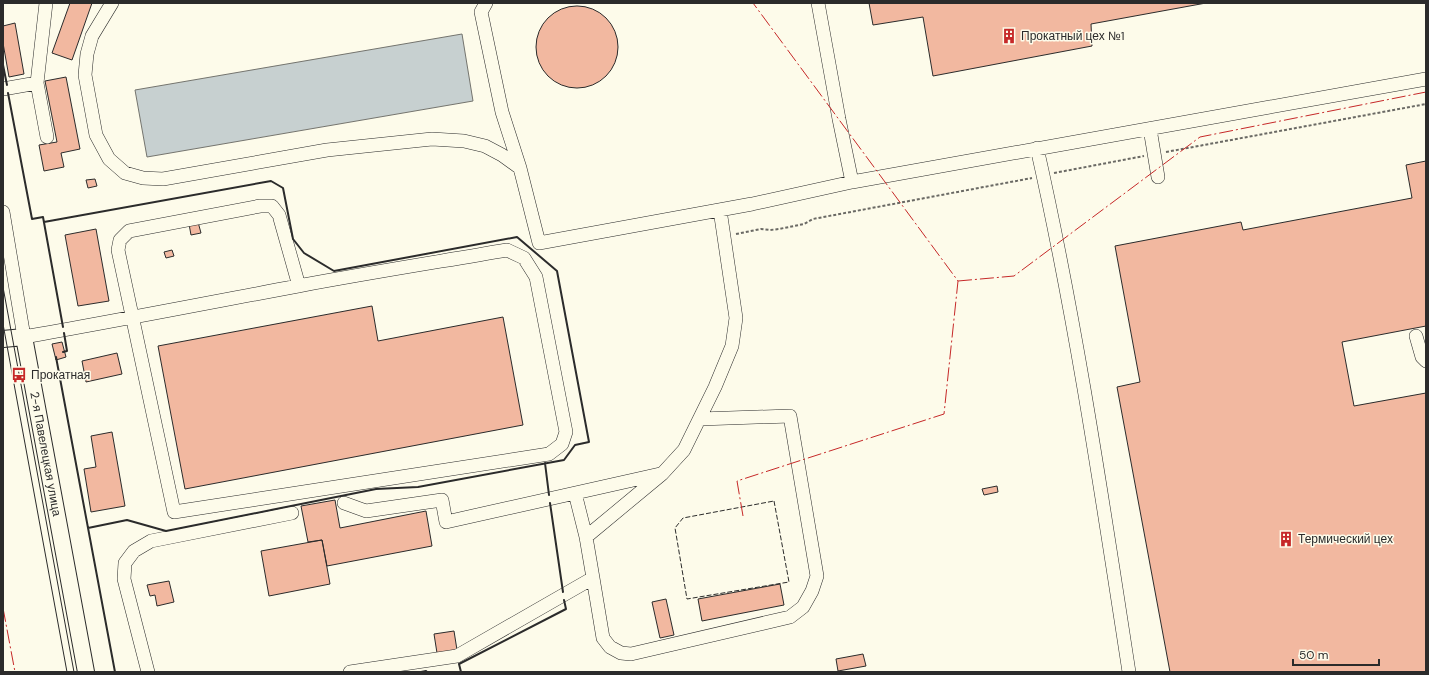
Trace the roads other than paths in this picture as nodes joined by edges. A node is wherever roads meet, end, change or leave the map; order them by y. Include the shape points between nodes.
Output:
1 (46, 3) edge
2 (112, 3) edge
3 (486, 3) edge
4 (818, 3) edge
5 (1426, 79) edge
6 (37, 83) junction
7 (3, 90) edge
8 (1150, 129) junction
9 (47, 137) dead end
10 (1037, 148) junction
11 (520, 168) junction
12 (1158, 177) dead end
13 (852, 182) junction
14 (720, 210) junction
15 (3, 212) edge
16 (300, 286) junction
17 (131, 318) junction
18 (1416, 336) dead end
19 (24, 337) junction
20 (3, 339) edge
21 (1426, 361) edge
22 (700, 419) junction
23 (662, 474) junction
24 (575, 493) junction
25 (344, 502) dead end
26 (292, 513) dead end
27 (586, 537) junction
28 (593, 578) junction
29 (86, 672) edge
30 (148, 672) edge
31 (350, 672) edge
32 (1129, 672) edge

1 - 6 street
2 - 11 street via 92,36 86,54 85,75 96,135 109,159 125,173 143,178 164,179 327,150 432,139 464,141 485,146 502,154
3 - 11 street via 481,12 492,66 502,112
4 - 13 street
5 - 8 street
6 - 7 street
6 - 9 street
8 - 10 street
8 - 12 street
10 - 13 street
10 - 32 street via 1088,405
11 - 14 street via 539,243
13 - 14 street
14 - 22 street via 736,318 732,346
15 - 19 street, 2-я Павелецкая улица
16 - 17 street
16 - 17 street via 279,216 272,206 260,206 129,231 120,240 118,250
16 - 17 street via 507,250 524,258 536,277 566,432 562,444 549,454 174,512
17 - 19 street
18 - 21 street via 1422,357
19 - 20 main road
19 - 29 main road, 2-я Павелецкая улица
22 - 23 street via 684,450
22 - 28 street via 790,416 817,576 804,607 790,617 632,654 621,653 610,647 603,638
23 - 24 street
23 - 27 street
24 - 25 street via 446,522 442,500 366,511
24 - 27 street
26 - 30 street via 151,541 134,551 126,563 124,579
27 - 28 street
28 - 31 street via 457,656

